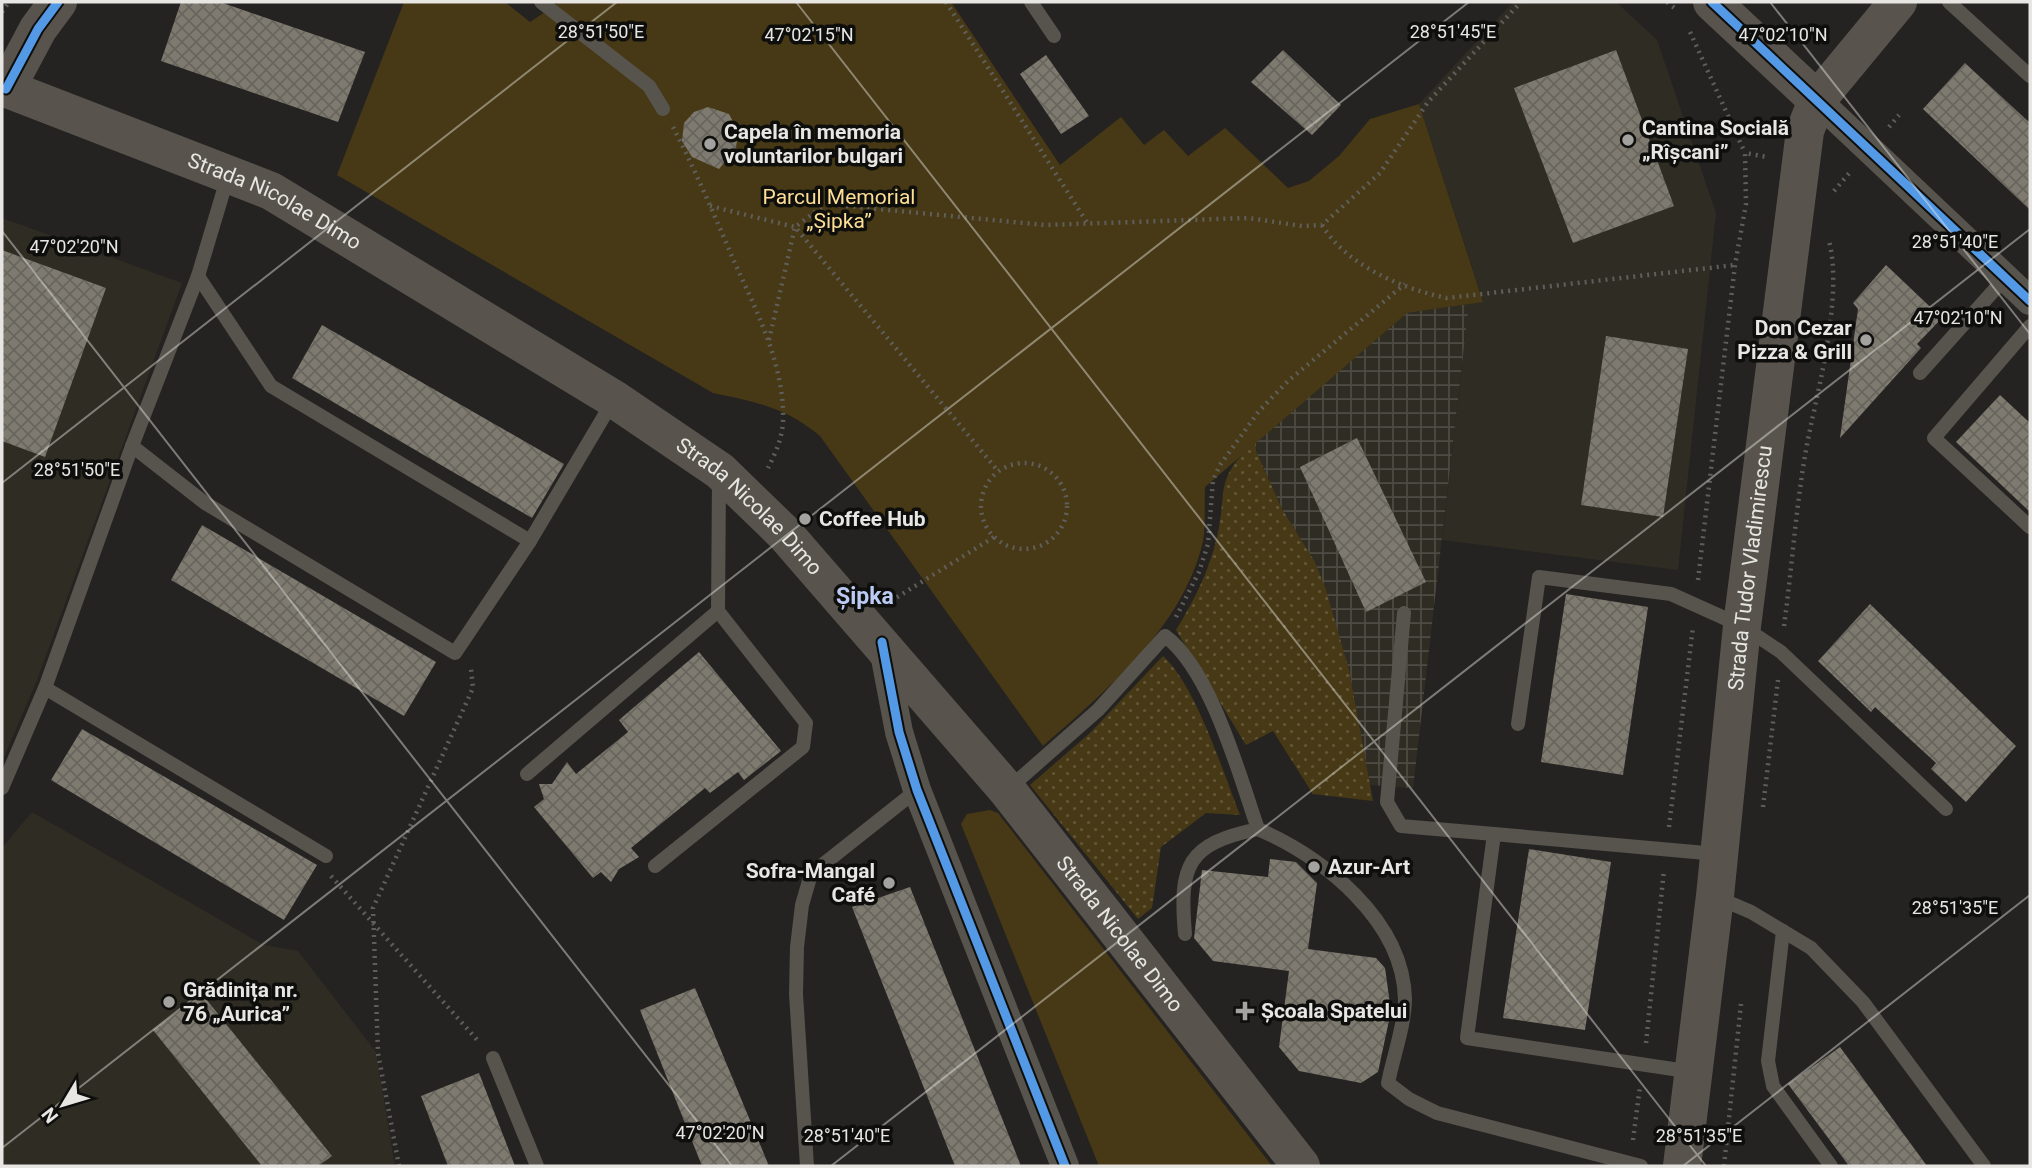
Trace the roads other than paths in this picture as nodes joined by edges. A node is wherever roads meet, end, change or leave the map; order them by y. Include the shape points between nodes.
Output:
1 (58, 2) edge
2 (541, 2) edge
3 (1031, 2) edge
4 (1898, 2) edge
5 (1950, 2) edge
6 (1693, 13) edge
7 (1054, 36) dead end
8 (2030, 76) edge
9 (4, 88) edge
10 (1817, 100) junction
11 (663, 109) road end
12 (229, 172) junction
13 (198, 276) junction
14 (2005, 278) junction
15 (2030, 302) edge
16 (2030, 326) edge
17 (1920, 373) dead end
18 (614, 398) junction
19 (132, 446) junction
20 (720, 471) junction
21 (2030, 527) edge
22 (530, 541) junction
23 (718, 611) junction
24 (1404, 613) dead end
25 (1742, 626) junction
26 (872, 631) junction
27 (46, 688) junction
28 (1518, 724) dead end
29 (527, 774) dead end
30 (2, 788) edge
31 (917, 790) junction
32 (1007, 790) junction
33 (1946, 809) dead end
34 (1258, 829) junction
35 (1494, 834) junction
36 (1719, 854) junction
37 (326, 856) road end
38 (655, 866) dead end
39 (1715, 896) junction
40 (1783, 931) junction
41 (1185, 934) dead end
42 (493, 1058) road end
43 (1694, 1072) junction
44 (1635, 1165) edge
45 (537, 1166) edge
46 (807, 1166) edge
47 (1065, 1166) edge
48 (1301, 1166) edge
49 (1682, 1166) edge
50 (1830, 1166) edge
51 (1984, 1166) edge

1 - 9 main road
2 - 11 lane via 649,86
3 - 7 lane
4 - 10 main road, Strada Tudor Vladimirescu
5 - 8 lane
6 - 10 main road
9 - 12 main road, Strada Nicolae Dimo
10 - 14 street
10 - 25 main road, Strada Tudor Vladimirescu via 1805,131 1800,163
12 - 13 lane
12 - 18 main road, Strada Nicolae Dimo via 271,191
13 - 19 lane
13 - 22 lane via 271,386
14 - 15 street
14 - 17 lane
16 - 21 lane via 1934,438
18 - 20 main road, Strada Nicolae Dimo
18 - 22 lane
19 - 22 lane via 205,503 455,653
19 - 27 lane
20 - 23 lane
20 - 26 main road, Strada Nicolae Dimo
23 - 29 lane
23 - 38 lane via 806,723 807,737 803,747
24 - 35 lane via 1387,802 1401,826
25 - 28 lane via 1671,594 1539,577
25 - 33 lane via 1781,652
25 - 36 main road, Strada Tudor Vladimirescu
26 - 31 street
26 - 32 main road, Strada Nicolae Dimo
27 - 30 lane
27 - 37 lane
31 - 46 lane via 811,874 800,919 796,994
31 - 47 street
32 - 34 lane via 1098,710 1165,636 1192,663
32 - 48 main road, Strada Nicolae Dimo
34 - 41 lane via 1219,838 1192,860 1184,883
34 - 44 lane via 1310,855 1342,879 1398,958 1405,1001 1388,1083 1437,1113
35 - 36 lane
35 - 43 lane via 1467,1038
36 - 39 main road, Strada Tudor Vladimirescu
39 - 40 lane
39 - 43 main road, Strada Tudor Vladimirescu
40 - 50 lane via 1769,1051 1773,1086
40 - 51 lane via 1811,948 1863,1002
42 - 45 lane
43 - 49 main road, Strada Tudor Vladimirescu

